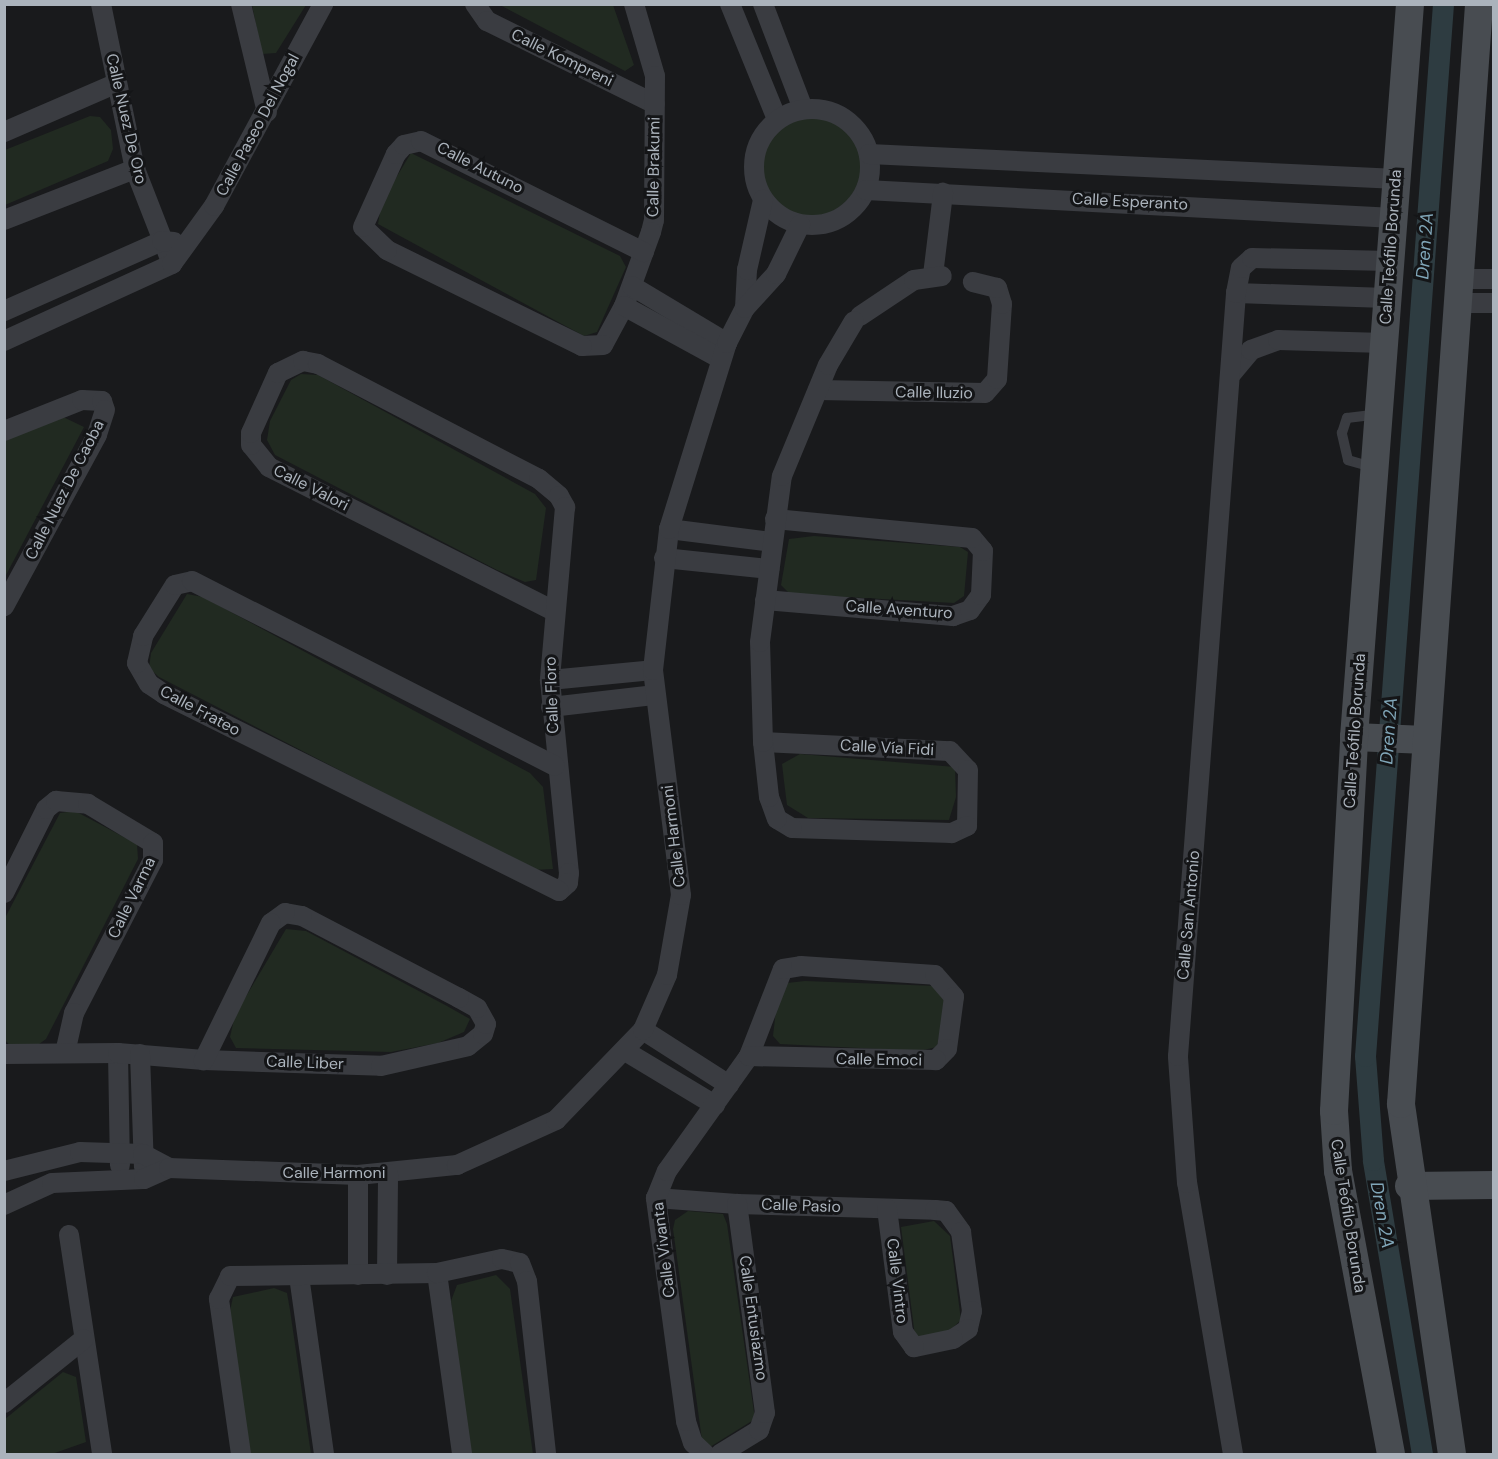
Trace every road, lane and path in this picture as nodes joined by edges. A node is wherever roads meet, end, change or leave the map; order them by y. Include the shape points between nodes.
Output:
1 (101, 4) edge
2 (241, 4) edge
3 (322, 4) edge
4 (475, 4) edge
5 (634, 4) edge
6 (730, 4) edge
7 (763, 4) edge
8 (1410, 4) edge
9 (1479, 4) edge
10 (117, 83) junction
11 (655, 104) junction
12 (803, 109) junction
13 (267, 112) junction
14 (777, 120) junction
15 (4, 132) edge
16 (869, 153) junction
17 (135, 169) junction
18 (1397, 179) junction
19 (866, 190) junction
20 (943, 193) junction
21 (764, 200) junction
22 (1394, 218) junction
23 (4, 220) edge
24 (800, 225) junction
25 (162, 241) junction
26 (189, 243) junction
27 (644, 252) junction
28 (1390, 261) junction
29 (172, 264) junction
30 (1494, 279) edge
31 (973, 282) dead end
32 (632, 286) junction
33 (1457, 291) junction
34 (1236, 293) junction
35 (1388, 298) junction
36 (1494, 303) edge
37 (624, 306) junction
38 (745, 308) junction
39 (4, 311) edge
40 (4, 341) edge
41 (1384, 343) junction
42 (591, 349) joint
43 (724, 351) junction
44 (1233, 373) junction
45 (818, 390) junction
46 (4, 431) edge
47 (565, 507) joint
48 (775, 519) junction
49 (669, 529) junction
50 (772, 542) junction
51 (664, 558) junction
52 (769, 569) junction
53 (765, 600) junction
54 (4, 606) edge
55 (552, 610) junction
56 (653, 670) junction
57 (550, 680) junction
58 (655, 694) junction
59 (551, 707) junction
60 (1362, 737) junction
61 (1416, 740) junction
62 (763, 742) junction
63 (555, 766) junction
64 (568, 883) joint
65 (4, 893) edge
66 (783, 969) joint
67 (643, 1030) junction
68 (625, 1051) junction
69 (65, 1053) junction
70 (118, 1053) junction
71 (4, 1054) edge
72 (140, 1054) junction
73 (749, 1056) junction
74 (204, 1060) junction
75 (729, 1085) junction
76 (715, 1105) junction
77 (119, 1153) junction
78 (143, 1154) junction
79 (169, 1168) junction
80 (4, 1171) edge
81 (388, 1174) junction
82 (358, 1175) junction
83 (122, 1178) junction
84 (144, 1179) junction
85 (1494, 1185) edge
86 (1409, 1186) junction
87 (656, 1198) junction
88 (4, 1204) edge
89 (737, 1204) junction
90 (887, 1209) junction
91 (946, 1212) joint
92 (69, 1235) dead end
93 (437, 1273) junction
94 (358, 1275) junction
95 (387, 1275) junction
96 (299, 1276) junction
97 (84, 1339) junction
98 (4, 1403) edge
99 (709, 1454) edge
100 (102, 1455) edge
101 (241, 1455) edge
102 (324, 1455) edge
103 (462, 1455) edge
104 (546, 1455) edge
105 (1233, 1455) edge
106 (1391, 1455) edge
107 (1452, 1455) edge

1 - 10 street, Calle Nuez De Oro
2 - 13 street
3 - 13 street, Calle Paseo Del Nogal
4 - 11 street, Calle Kompreni via 487,21
5 - 11 street, Calle Brakumi via 653,62
6 - 14 street
7 - 12 street
8 - 18 main road, Calle Teófilo Borunda
9 - 33 main road
10 - 15 street
10 - 17 street, Calle Nuez De Oro
11 - 27 street, Calle Brakumi via 654,220
12 - 14 street
12 - 16 street via 844,118
13 - 26 street, Calle Paseo Del Nogal
14 - 21 street via 762,136 754,157
16 - 18 street
16 - 19 street
17 - 23 street
17 - 25 street, Calle Nuez De Oro
18 - 22 main road, Calle Teófilo Borunda
19 - 20 street, Calle Esperanto
19 - 24 street via 846,215 816,226
20 - 22 street, Calle Esperanto
20 - 45 street via 938,276 904,285 857,318
21 - 24 street via 779,216
21 - 38 street, Calle Harmoni via 747,270
22 - 28 main road, Calle Teófilo Borunda
24 - 38 street, Calle Harmoni via 776,274
25 - 26 street
25 - 29 street, Calle Nuez De Oro
25 - 39 street
26 - 29 street, Calle Paseo Del Nogal
27 - 32 street, Calle Brakumi
27 - 42 street, Calle Autuno via 432,143 411,142 396,154 363,219 367,234 387,250
28 - 34 street, Calle San Antonio via 1252,258 1241,268
28 - 35 main road, Calle Teófilo Borunda
29 - 40 street, Calle Paseo Del Nogal
30 - 33 street
31 - 45 street, Calle Iluzio via 997,288 1002,304 997,379 986,393
32 - 37 street, Calle Brakumi
32 - 43 street
33 - 36 street
33 - 61 main road
34 - 35 street
34 - 44 street, Calle San Antonio
35 - 41 main road, Calle Teófilo Borunda
37 - 42 street, Calle Brakumi via 608,339
37 - 43 street
38 - 43 street, Calle Harmoni
41 - 44 street via 1278,340 1251,350
41 - 60 main road, Calle Teófilo Borunda
43 - 49 street, Calle Harmoni
44 - 105 street, Calle San Antonio via 1178,1056 1187,1183
45 - 48 street via 782,476
46 - 54 street, Calle Nuez De Caoba via 82,400 102,401 105,410 97,435
47 - 55 street, Calle Floro
47 - 55 street, Calle Valori via 539,479 318,363 303,361 278,373 251,433 251,445 269,467
48 - 50 street
48 - 53 street, Calle Aventuro via 972,538 983,551 981,595 970,610 953,616
49 - 50 street
49 - 51 street, Calle Harmoni
50 - 52 street
51 - 52 street
51 - 56 street, Calle Harmoni
52 - 53 street
53 - 62 street
55 - 57 street, Calle Floro
56 - 57 street
56 - 58 street, Calle Harmoni
57 - 59 street, Calle Floro
58 - 59 street
58 - 67 street, Calle Harmoni via 681,896 667,975
59 - 63 street, Calle Floro
60 - 61 main road
60 - 106 main road, Calle Teófilo Borunda via 1334,1140
61 - 86 main road via 1401,1104
62 - 62 street, Calle Vía Fidi via 950,751 968,770 967,826 952,833 792,828 777,819
63 - 64 street, Calle Floro
63 - 64 street, Calle Frateo via 207,585 175,585 137,651 141,673 164,694 550,890
65 - 69 street, Calle Varma via 46,809 56,801 88,804 153,843 153,860 74,1013
66 - 73 street, Calle Vivanta
66 - 73 street, Calle Emoci via 801,966 935,975 954,997 947,1049 942,1057 923,1062
67 - 68 street, Calle Harmoni
67 - 75 street
68 - 76 street
68 - 81 street, Calle Harmoni via 556,1120 524,1138 457,1165
69 - 70 street, Calle Liber
69 - 71 street, Calle Liber via 22,1058
70 - 72 street, Calle Liber
70 - 77 street
72 - 74 street, Calle Liber
72 - 78 street
73 - 75 street, Calle Vivanta
74 - 74 street, Calle Liber via 271,922 285,913 302,916 477,1008 486,1024 483,1034 468,1046 381,1066
75 - 76 street, Calle Vivanta
76 - 87 street, Calle Vivanta via 667,1171
77 - 78 street, Calle Harmoni
77 - 80 street, Calle Harmoni via 47,1156
77 - 83 street
78 - 79 street, Calle Harmoni
78 - 84 street
79 - 82 street, Calle Harmoni
79 - 84 street, Calle Harmoni
81 - 82 street, Calle Harmoni
81 - 95 street
82 - 94 street
83 - 84 street, Calle Harmoni
83 - 88 street, Calle Harmoni via 52,1183
85 - 86 main road
86 - 107 main road
87 - 89 street, Calle Pasio
87 - 99 street, Calle Vivanta via 686,1421
89 - 90 street, Calle Pasio
89 - 99 street, Calle Entusiazmo via 765,1402 759,1430
90 - 91 street, Calle Pasio
90 - 91 street, Calle Vintro via 903,1332 914,1347 921,1348 953,1339 971,1323 961,1232
92 - 97 street
93 - 95 street
93 - 103 street
93 - 104 street via 502,1259 520,1263
94 - 95 street
94 - 96 street
96 - 101 street via 240,1274 221,1285 221,1317
96 - 102 street
97 - 98 street
97 - 100 street

